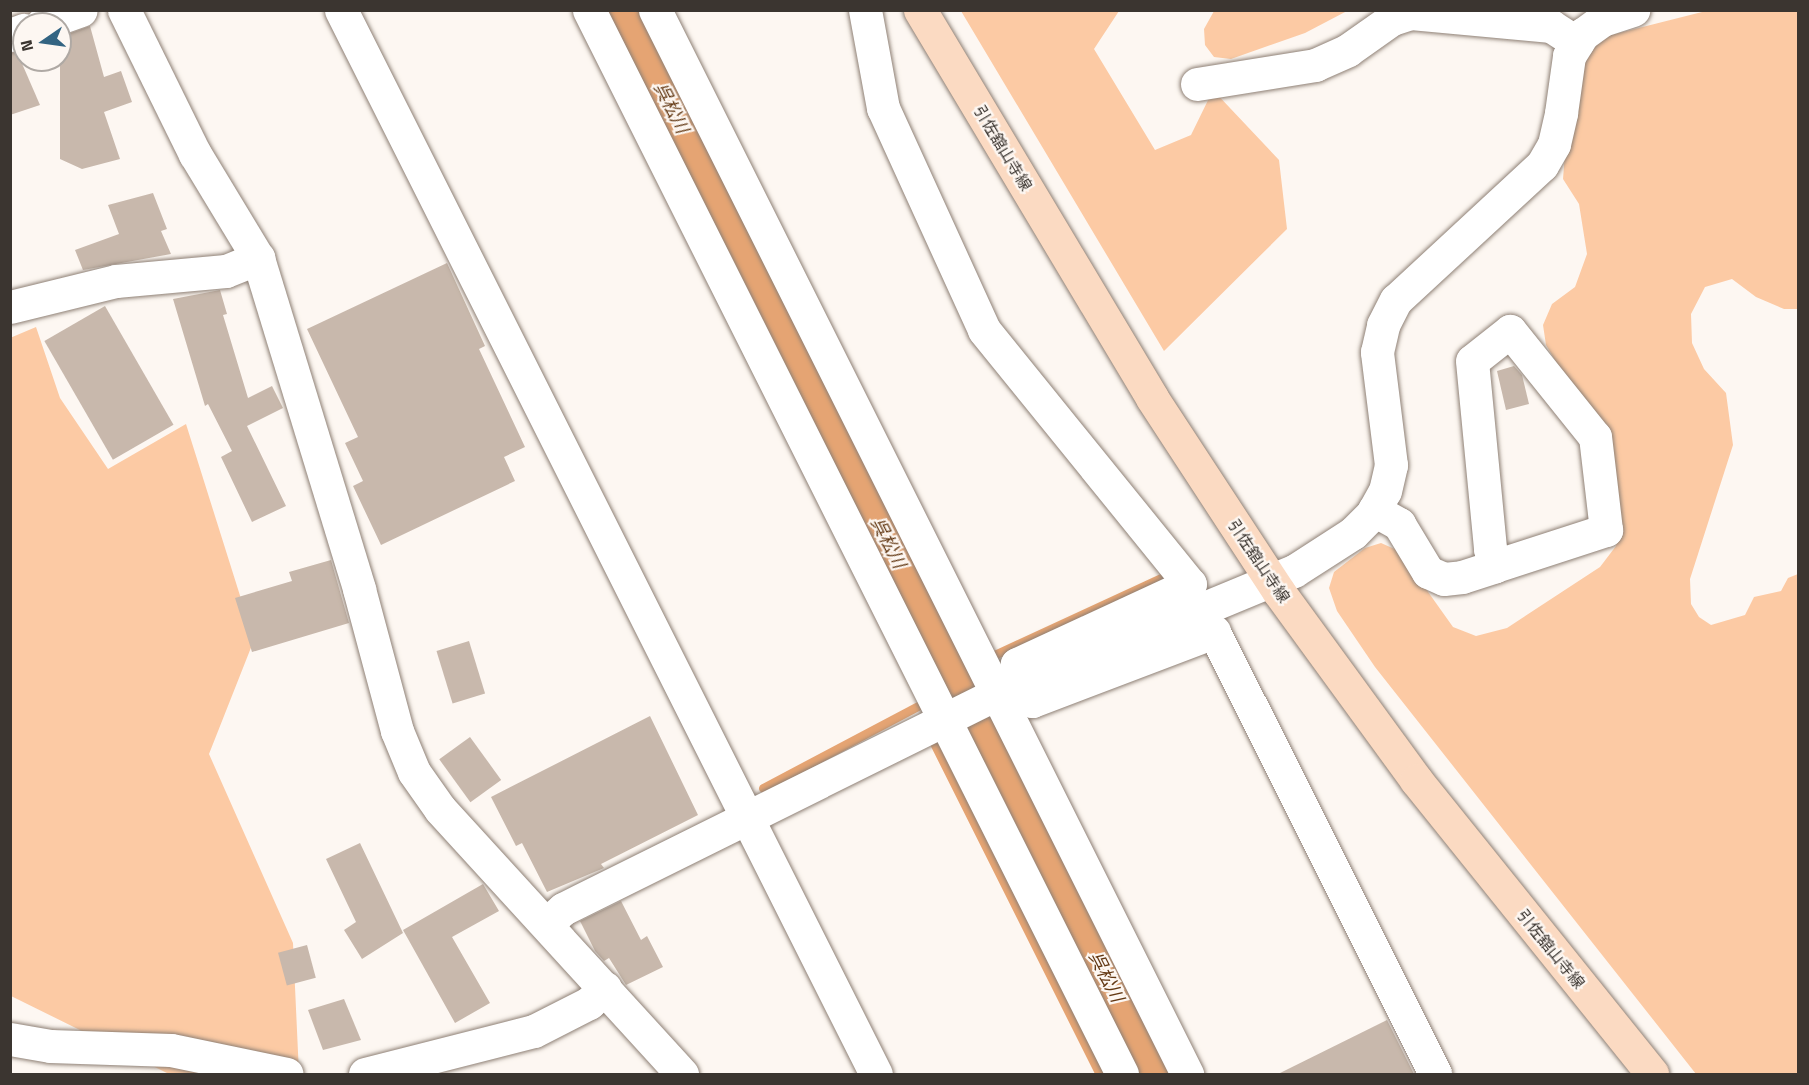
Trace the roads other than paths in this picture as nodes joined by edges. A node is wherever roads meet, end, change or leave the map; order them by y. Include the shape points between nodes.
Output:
1 (124, 10) edge
2 (341, 10) edge
3 (589, 10) edge
4 (655, 10) edge
5 (865, 10) edge
6 (920, 10) edge
7 (1633, 10) edge
8 (1577, 43) junction
9 (1197, 84) dead end
10 (258, 258) junction
11 (10, 307) edge
12 (1374, 510) junction
13 (1496, 566) junction
14 (1271, 580) junction
15 (1004, 691) junction
16 (948, 718) junction
17 (747, 818) junction
18 (546, 924) junction
19 (605, 988) junction
20 (10, 1040) edge
21 (288, 1074) edge
22 (365, 1074) edge
23 (682, 1074) edge
24 (876, 1074) edge
25 (1122, 1074) edge
26 (1187, 1074) edge
27 (1435, 1074) edge
28 (1652, 1074) edge

1 - 10 street via 195,154
2 - 17 street
3 - 16 street
4 - 15 street
5 - 15 street via 883,108 984,330 1190,584 1017,664
6 - 14 main road, 引佐舘山寺線 via 1152,398
7 - 8 street via 1602,20
8 - 9 street via 1551,26 1412,13 1392,19 1348,50 1315,65
8 - 12 street via 1565,74 1554,144 1542,165 1396,300 1383,325 1377,352 1391,465 1385,491
10 - 11 street via 226,272 116,281
10 - 18 street via 404,752 440,809
12 - 13 street via 1399,525 1428,572 1444,579
12 - 14 street via 1353,533 1294,571
13 - 13 street via 1606,530 1595,438 1510,331 1472,361 1490,549
14 - 15 street
14 - 28 main road, 引佐舘山寺線 via 1416,780
15 - 16 street
15 - 26 street
15 - 27 street via 1032,701 1214,632
16 - 17 street
16 - 25 street
17 - 18 street via 563,909
17 - 24 street
18 - 19 street
19 - 22 street via 589,1003 534,1031
19 - 23 street
20 - 21 street via 50,1046 171,1050

